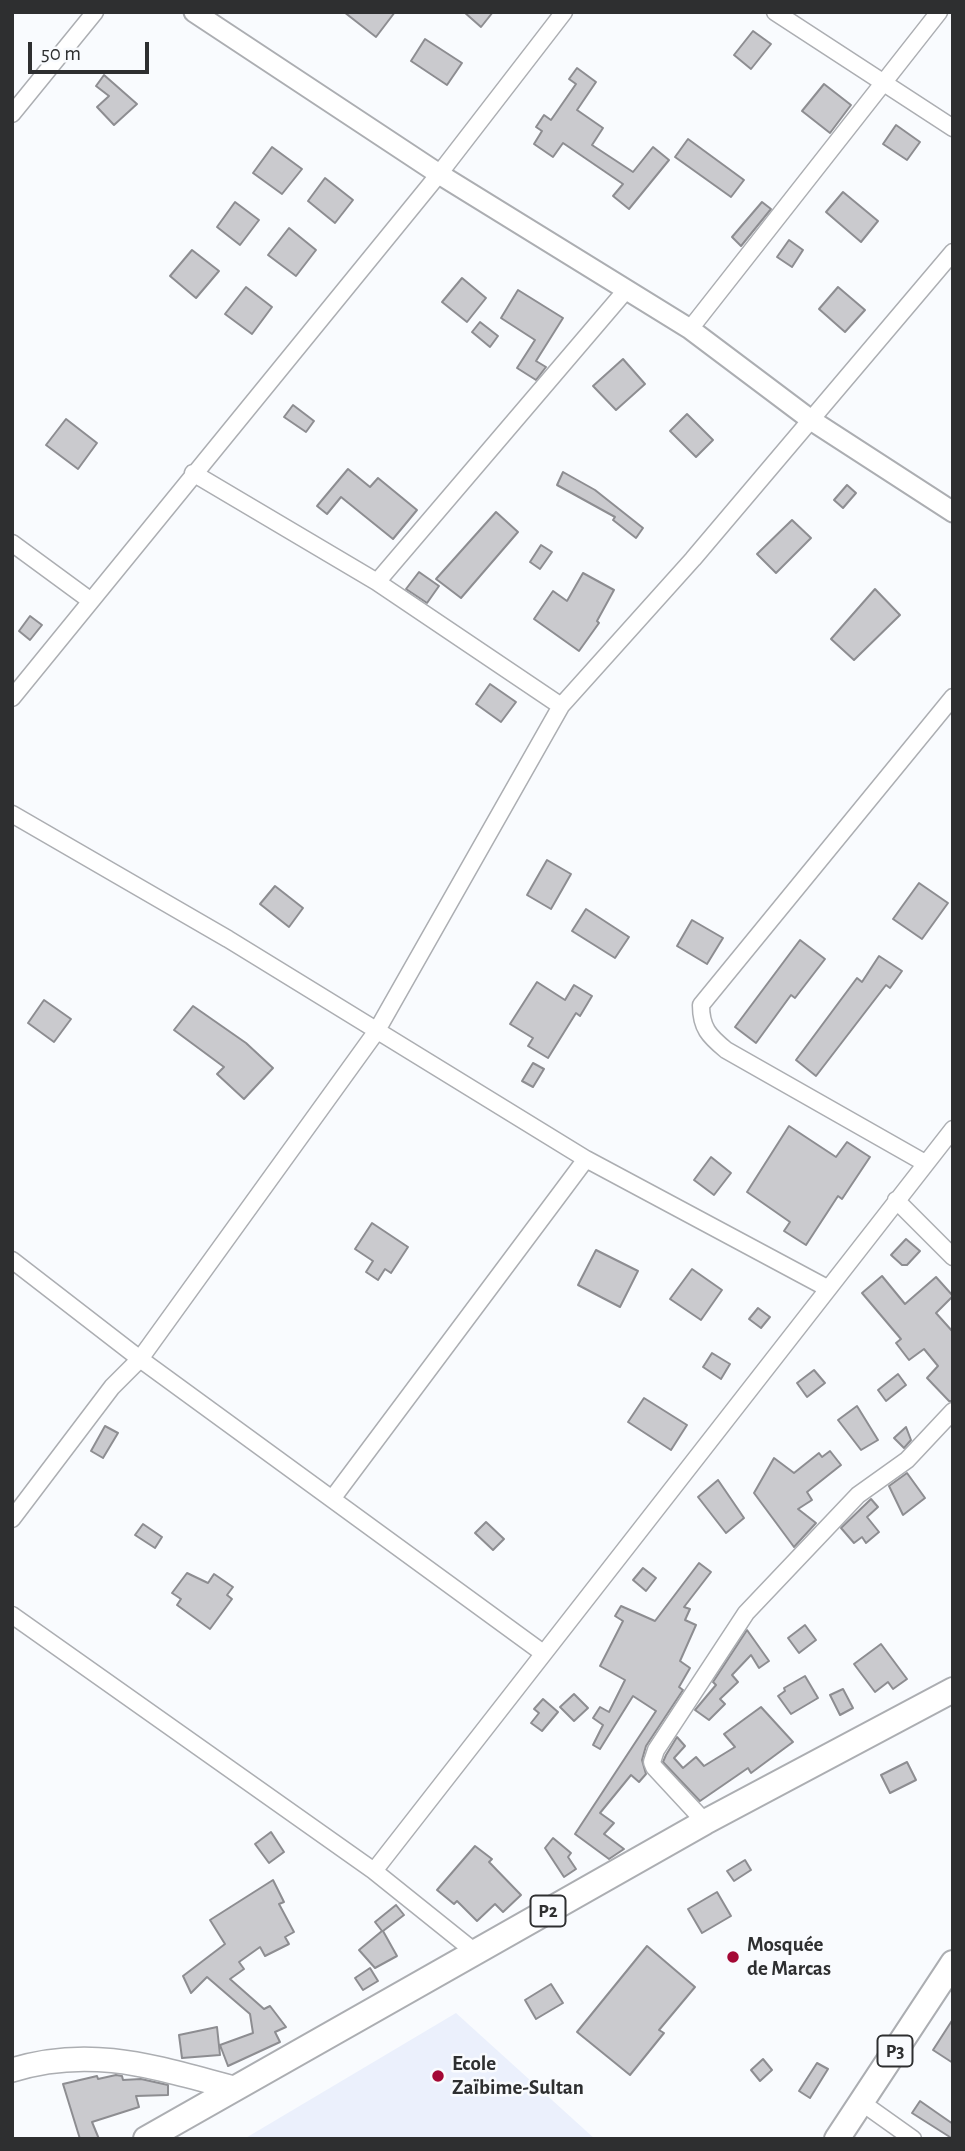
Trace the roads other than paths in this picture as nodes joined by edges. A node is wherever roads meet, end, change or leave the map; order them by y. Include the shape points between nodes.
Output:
1 (95, 12) edge
2 (194, 12) edge
3 (564, 12) edge
4 (775, 12) edge
5 (939, 12) edge
6 (883, 83) junction
7 (12, 114) edge
8 (953, 128) edge
9 (439, 174) junction
10 (953, 252) edge
11 (626, 289) junction
12 (690, 328) junction
13 (811, 420) junction
14 (193, 473) junction
15 (953, 512) edge
16 (12, 543) edge
17 (377, 582) junction
18 (91, 601) junction
19 (953, 697) edge
20 (12, 698) edge
21 (561, 706) junction
22 (12, 814) edge
23 (376, 1032) junction
24 (953, 1129) edge
25 (586, 1159) junction
26 (925, 1163) junction
27 (896, 1200) junction
28 (953, 1257) edge
29 (12, 1260) edge
30 (827, 1288) junction
31 (140, 1359) junction
32 (953, 1411) edge
33 (332, 1499) junction
34 (12, 1519) edge
35 (12, 1615) edge
36 (543, 1653) junction
37 (953, 1690) edge
38 (705, 1822) junction
39 (374, 1871) junction
40 (475, 1952) junction
41 (953, 1963) edge
42 (12, 2070) edge
43 (234, 2088) junction
44 (861, 2102) junction
45 (146, 2139) edge
46 (837, 2139) edge
47 (913, 2139) edge

1 - 7 street
2 - 9 street
3 - 9 street
4 - 6 street
5 - 6 street
6 - 8 street
6 - 12 street
9 - 11 street
9 - 14 street
10 - 13 street
11 - 12 street
11 - 17 street
12 - 13 street
13 - 15 street
13 - 21 street
14 - 17 street
14 - 18 street
16 - 18 street
17 - 21 street
18 - 20 street
19 - 26 street via 701,1005 706,1034 726,1050
21 - 23 street
22 - 23 street via 228,939
23 - 25 street
23 - 31 street
24 - 26 street
25 - 30 street
25 - 33 street
26 - 27 street
27 - 28 street
27 - 30 street
29 - 31 street
30 - 36 street
31 - 33 street
31 - 34 street via 112,1387
32 - 38 street via 907,1460 858,1495 746,1613 656,1750 654,1767
33 - 36 street
35 - 39 street
36 - 39 street
37 - 38 main road, P2
38 - 40 main road, P2
39 - 40 street
40 - 43 main road, P2
41 - 44 main road, P3
42 - 43 main road via 85,2058 127,2060
43 - 45 main road, P2
44 - 46 main road, P3
44 - 47 street

